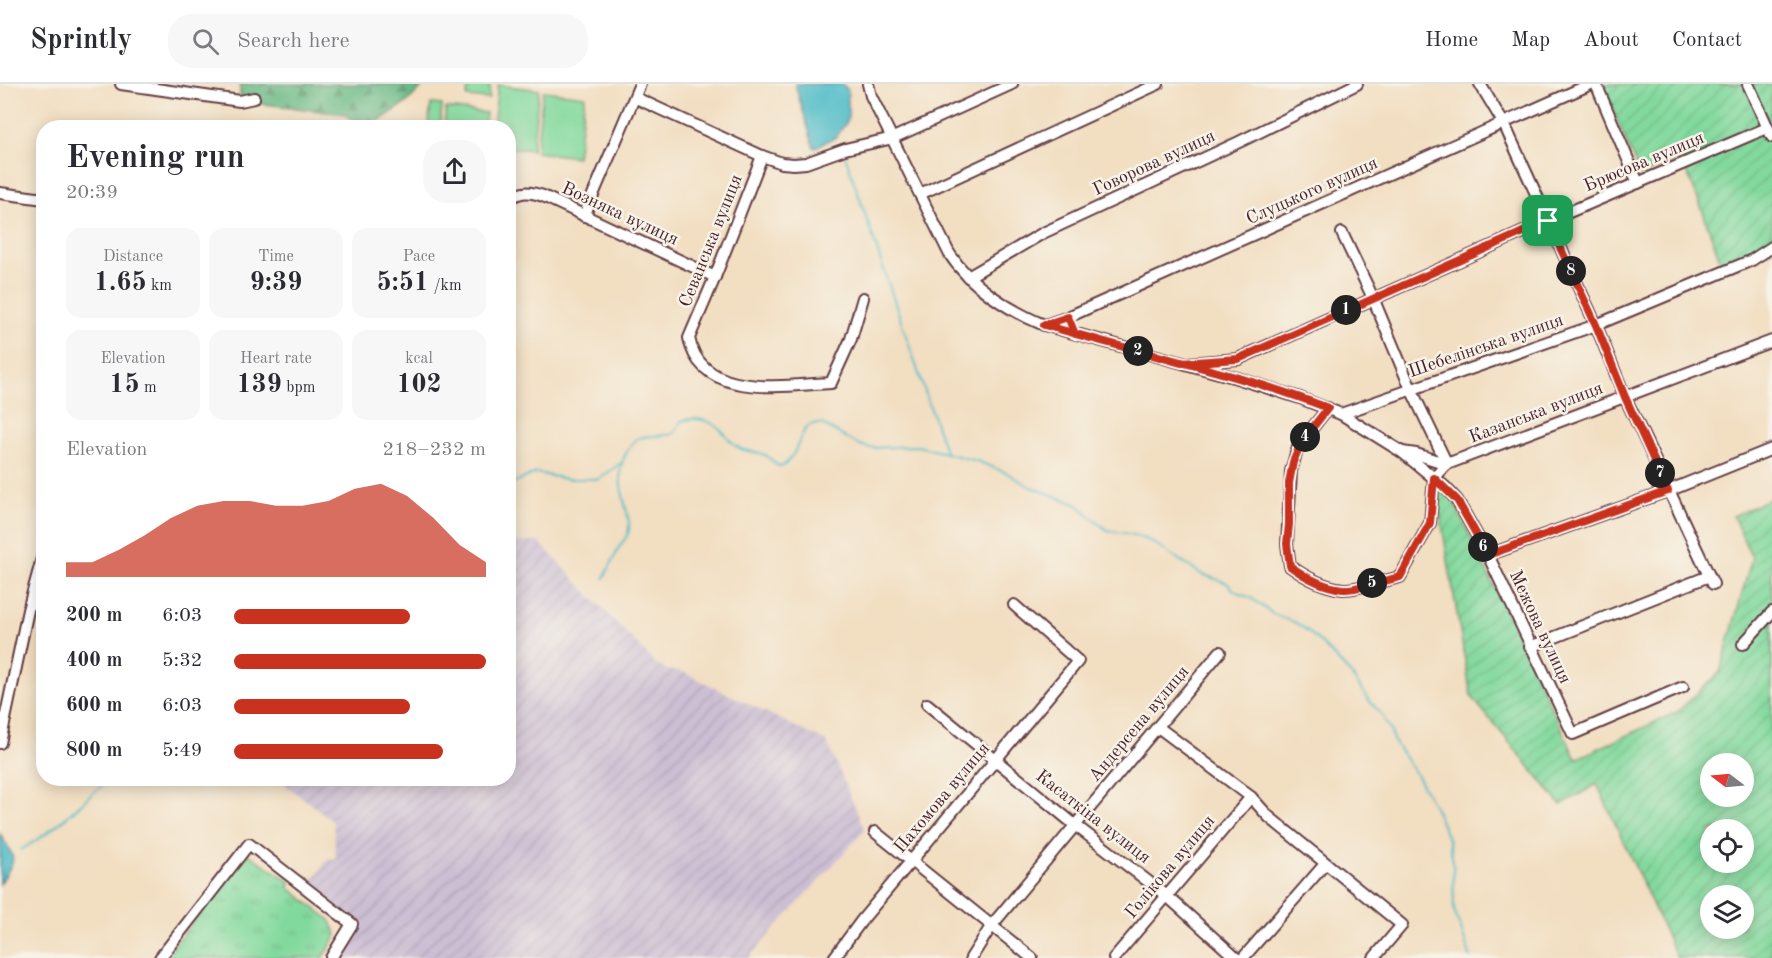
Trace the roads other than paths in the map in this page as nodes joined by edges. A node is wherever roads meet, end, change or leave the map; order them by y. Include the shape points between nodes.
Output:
1 (121, 84) edge
2 (640, 84) edge
3 (868, 84) edge
4 (1012, 84) edge
5 (1158, 84) edge
6 (1357, 84) edge
7 (1480, 84) edge
8 (1591, 84) edge
9 (1596, 84) edge
10 (1748, 84) edge
11 (254, 98) dead end
12 (636, 98) junction
13 (1504, 124) junction
14 (1770, 133) edge
15 (893, 138) junction
16 (762, 156) junction
17 (1638, 183) junction
18 (0, 193) edge
19 (920, 194) junction
20 (516, 195) edge
21 (36, 198) edge
22 (584, 216) junction
23 (1548, 221) junction
24 (1342, 233) dead end
25 (1772, 247) edge
26 (715, 277) junction
27 (968, 277) junction
28 (863, 298) dead end
29 (1373, 298) junction
30 (1068, 317) junction
31 (1044, 325) junction
32 (1596, 325) junction
33 (1075, 334) junction
34 (1772, 341) edge
35 (1238, 359) junction
36 (1181, 363) junction
37 (1237, 378) junction
38 (1411, 389) junction
39 (1625, 397) junction
40 (1328, 408) junction
41 (1341, 414) junction
42 (1772, 449) edge
43 (1402, 452) junction
44 (1447, 464) junction
45 (1434, 478) junction
46 (1668, 491) junction
47 (1488, 555) junction
48 (36, 580) edge
49 (1014, 606) dead end
50 (1772, 612) edge
51 (1743, 644) dead end
52 (1530, 647) junction
53 (1220, 652) dead end
54 (1683, 687) dead end
55 (927, 704) dead end
56 (1158, 727) junction
57 (0, 742) edge
58 (994, 760) junction
59 (1251, 797) junction
60 (1075, 825) junction
61 (875, 832) dead end
62 (912, 861) junction
63 (1325, 864) junction
64 (1167, 896) junction
65 (992, 925) junction
66 (160, 958) edge
67 (331, 958) edge
68 (834, 958) edge
69 (971, 958) edge
70 (1032, 958) edge
71 (1114, 958) edge
72 (1236, 958) edge
73 (1243, 958) edge
74 (1374, 958) edge

1 - 11 street via 240,101
2 - 12 street
3 - 15 street
4 - 15 street
5 - 19 street
6 - 27 street, Говорова вулиця via 1044,233
7 - 13 street
8 - 13 street, Слуцького вулиця
9 - 17 street
10 - 14 street
12 - 16 street
12 - 22 street
13 - 23 street
13 - 30 street, Слуцького вулиця
14 - 17 street, Брюсова вулиця
15 - 16 street via 806,163 782,163
15 - 19 street
16 - 26 street, Севанська вулиця
17 - 23 street, Брюсова вулиця
18 - 21 street
19 - 27 street via 949,253
20 - 22 street, Возняка вулиця via 533,193
22 - 26 street, Возняка вулиця
23 - 29 street, Брюсова вулиця
23 - 32 street
24 - 29 street
25 - 32 street, Шебелінська вулиця via 1752,260
26 - 28 street, Севанська вулиця via 689,338 691,348 710,371 732,382 758,387 831,383 851,339
27 - 31 street via 1015,312
29 - 35 street, Брюсова вулиця
29 - 38 street
30 - 31 street, Слуцького вулиця
30 - 33 street
31 - 33 street
32 - 38 street, Шебелінська вулиця
32 - 39 street
33 - 36 street
34 - 39 street, Казанська вулиця
35 - 36 street, Брюсова вулиця
35 - 37 street
36 - 37 street
37 - 40 street
38 - 41 street, Шебелінська вулиця
38 - 44 street
39 - 44 street, Казанська вулиця
39 - 46 street
40 - 41 street
40 - 45 street via 1297,450 1291,471 1287,544 1290,566 1302,575 1344,590 1400,577 1430,523
41 - 43 street
42 - 46 street
43 - 44 street
43 - 45 street
44 - 45 street, Казанська вулиця
45 - 47 street, Межова вулиця via 1457,500
46 - 47 street
46 - 52 street via 1711,580
47 - 52 street, Межова вулиця
48 - 57 street
49 - 58 street, Пахомова вулиця via 1078,661
50 - 51 street
52 - 54 street, Межова вулиця via 1573,734
53 - 56 street, Андерсена вулиця
55 - 58 street, Касаткіна вулиця
56 - 59 street
56 - 60 street, Андерсена вулиця
58 - 60 street, Касаткіна вулиця
58 - 62 street, Пахомова вулиця
59 - 63 street
59 - 64 street, Голікова вулиця
60 - 64 street, Касаткіна вулиця
60 - 65 street, Андерсена вулиця
61 - 62 street
62 - 65 street
62 - 68 street, Пахомова вулиця
63 - 73 street
63 - 74 street via 1402,925
64 - 71 street, Голікова вулиця
64 - 72 street, Касаткіна вулиця
65 - 69 street, Андерсена вулиця
65 - 70 street
66 - 67 street via 249,844 352,924

